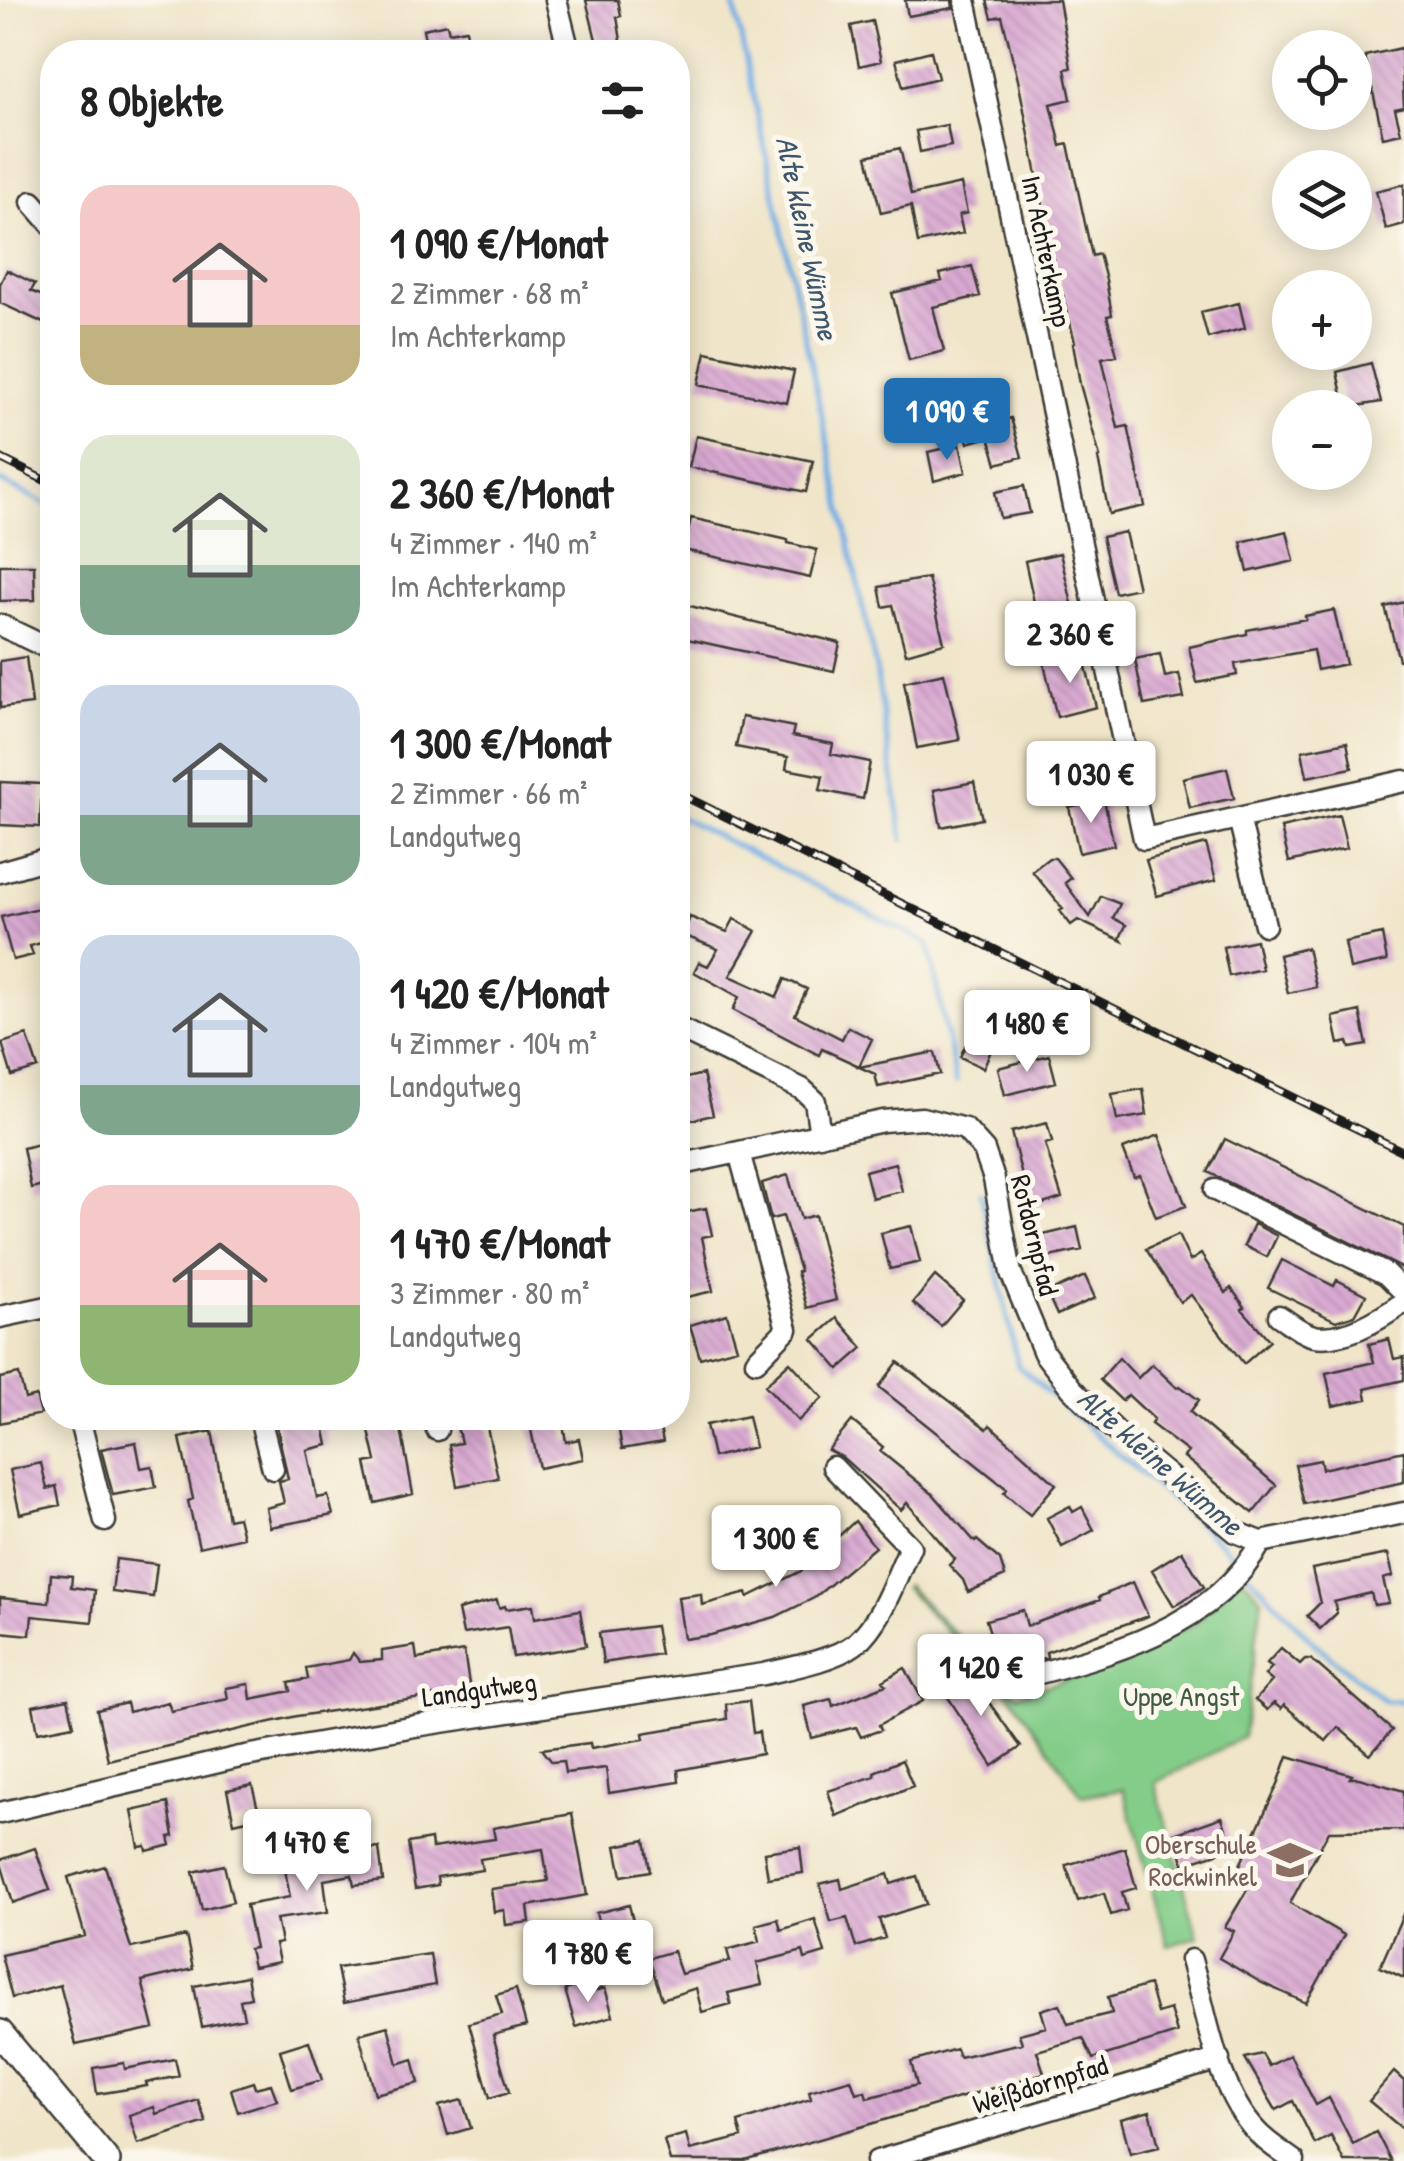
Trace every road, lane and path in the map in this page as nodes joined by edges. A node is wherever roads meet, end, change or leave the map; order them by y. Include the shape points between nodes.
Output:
1 (556, 0) edge
2 (965, 0) edge
3 (565, 40) edge
4 (32, 202) dead end
5 (40, 211) edge
6 (0, 625) edge
7 (40, 644) edge
8 (1404, 781) edge
9 (1239, 818) junction
10 (40, 860) edge
11 (0, 872) edge
12 (1264, 924) dead end
13 (690, 1034) edge
14 (820, 1134) junction
15 (739, 1152) junction
16 (690, 1163) edge
17 (1215, 1190) dead end
18 (1404, 1292) edge
19 (1404, 1302) edge
20 (40, 1309) edge
21 (1279, 1316) dead end
22 (0, 1317) edge
23 (756, 1361) dead end
24 (82, 1430) edge
25 (263, 1430) edge
26 (833, 1467) dead end
27 (273, 1469) dead end
28 (1404, 1513) edge
29 (104, 1522) dead end
30 (1261, 1542) junction
31 (1020, 1678) dead end
32 (0, 1813) edge
33 (1192, 1960) dead end
34 (5, 2045) edge
35 (1219, 2058) junction
36 (107, 2161) edge
37 (877, 2161) edge
38 (1294, 2161) edge

1 - 3 street
2 - 9 street, Im Achterkamp via 1144,839
4 - 5 street
6 - 7 street
8 - 9 street, Im Achterkamp
9 - 12 street
10 - 11 street
13 - 14 street via 802,1089 815,1101
14 - 15 street
14 - 30 street, Rotdornpfad via 922,1118 965,1129 984,1150 1011,1273 1044,1353 1123,1438 1236,1532
15 - 16 street
15 - 23 street via 787,1329
17 - 18 street via 1386,1274
19 - 21 street via 1378,1320 1317,1336
20 - 22 street
24 - 29 street
25 - 27 street
26 - 32 street, Landgutweg via 910,1547 868,1630 852,1646 803,1665 240,1757
28 - 30 street
30 - 31 street via 1243,1570 1166,1630 1088,1662
33 - 35 street
34 - 36 main road
35 - 37 street, Weißdornpfad
35 - 38 street via 1257,2132

